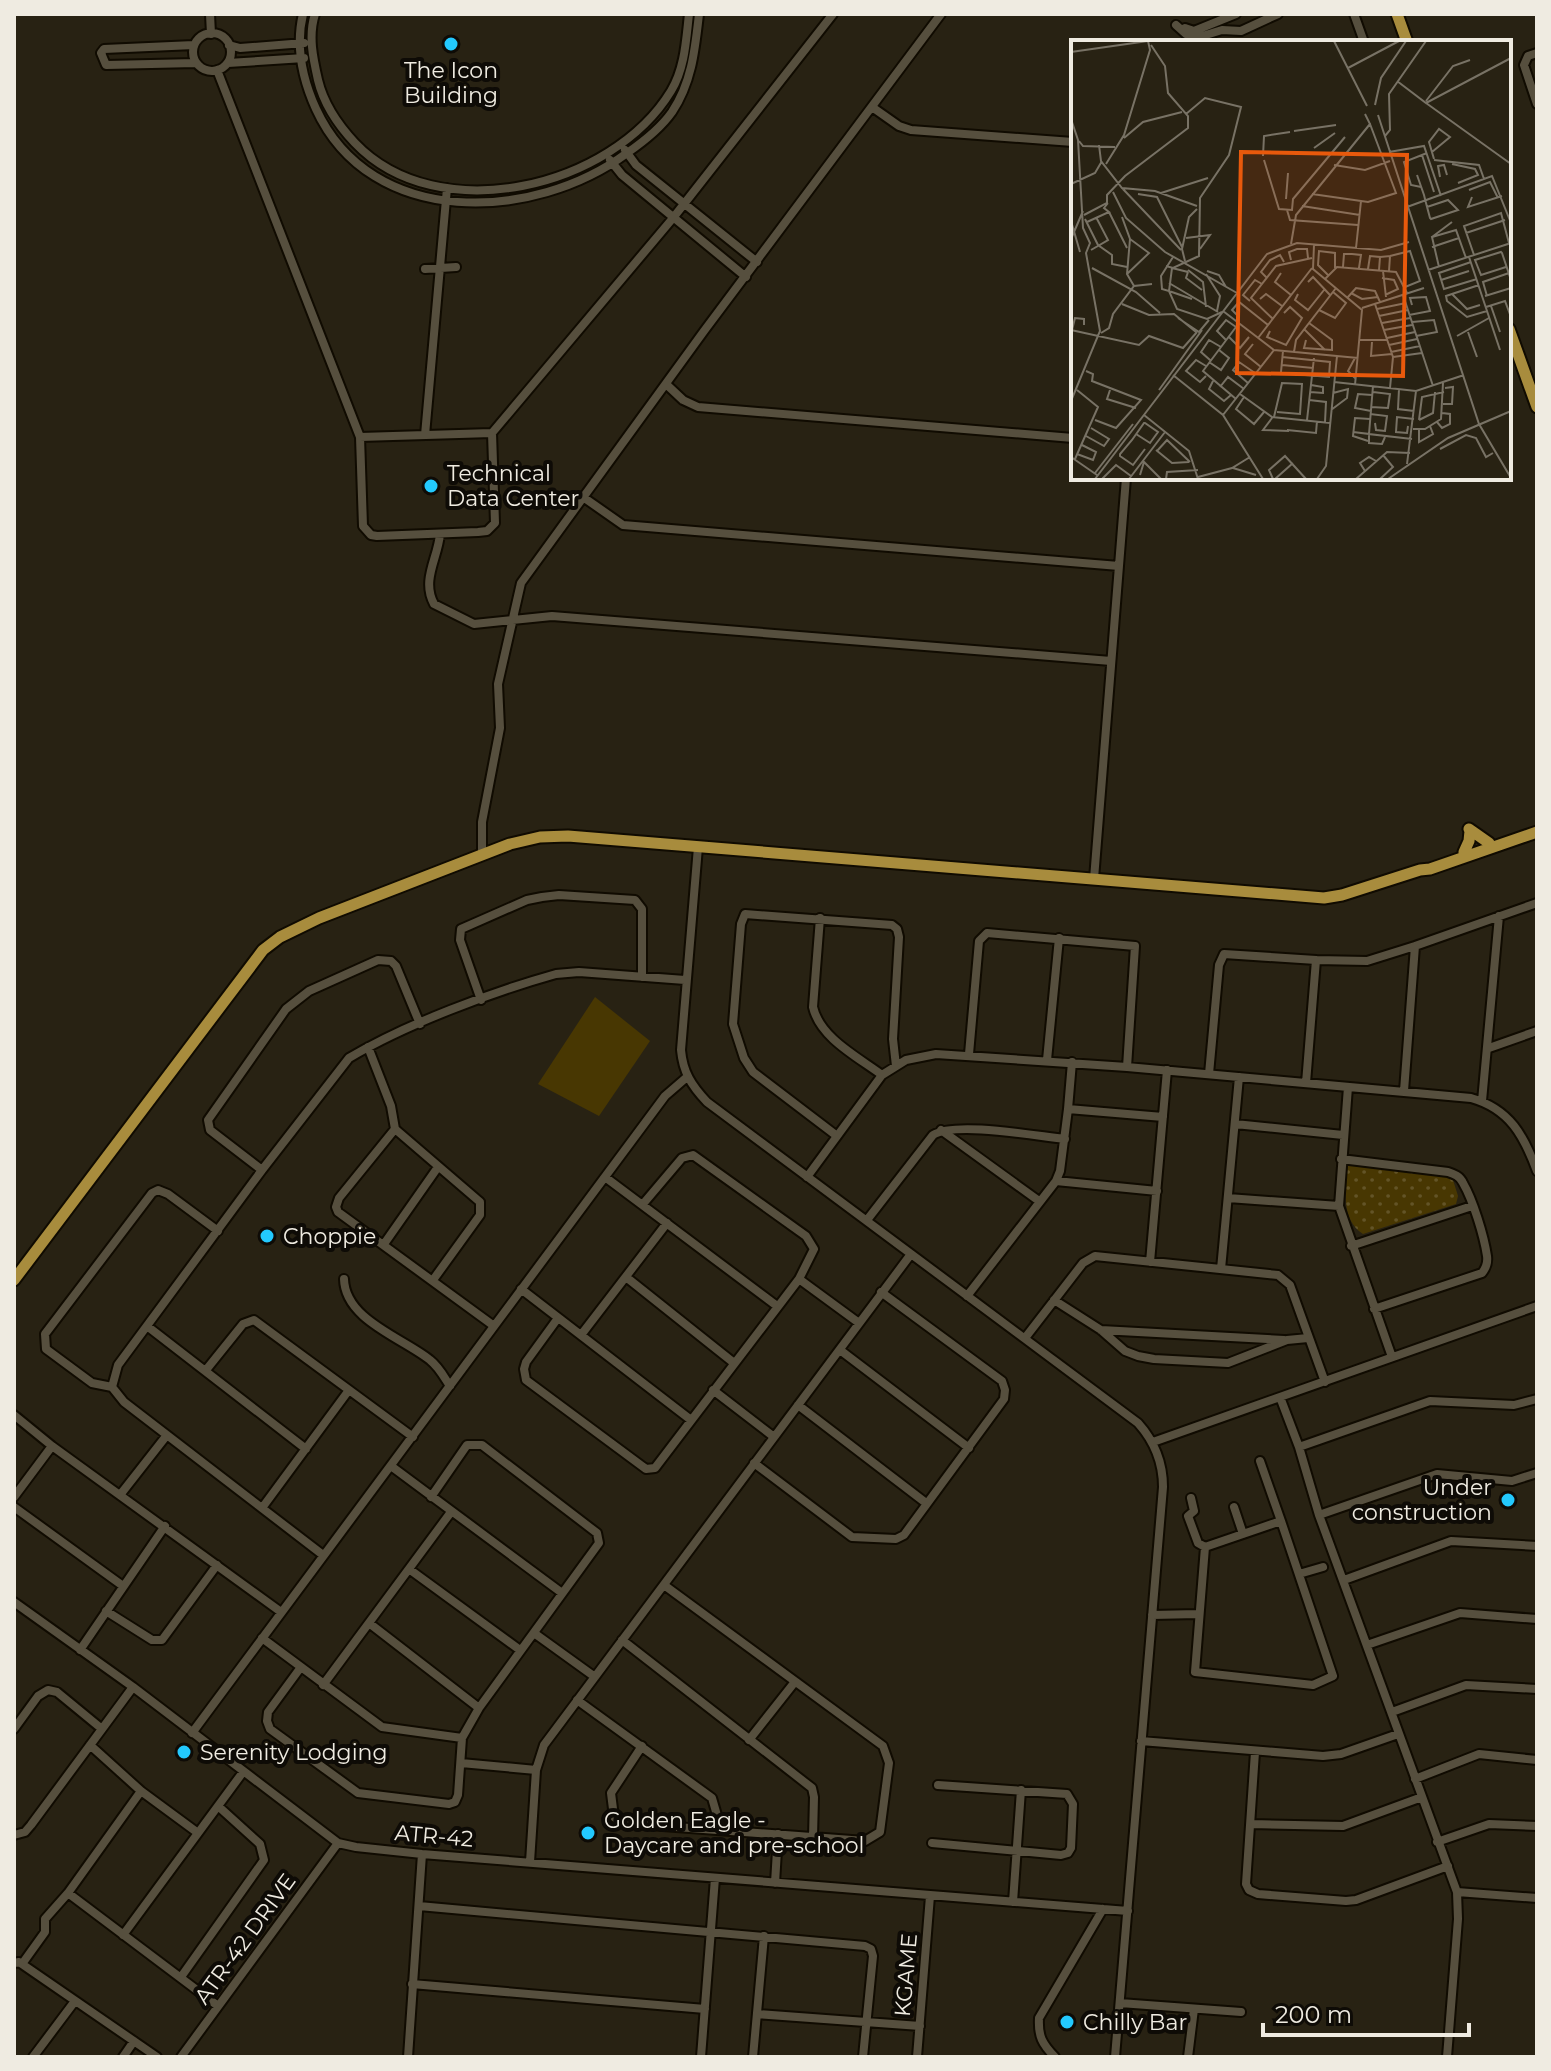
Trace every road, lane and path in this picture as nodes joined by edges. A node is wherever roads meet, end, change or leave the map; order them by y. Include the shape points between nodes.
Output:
1 (210, 14) edge
2 (303, 14) edge
3 (315, 14) edge
4 (689, 14) edge
5 (699, 14) edge
6 (833, 14) edge
7 (941, 14) edge
8 (1236, 14) edge
9 (1278, 14) edge
10 (1354, 14) edge
11 (1397, 14) edge
12 (211, 34) junction
13 (1363, 40) edge
14 (1405, 40) edge
15 (312, 42) junction
16 (299, 44) junction
17 (194, 45) junction
18 (229, 45) junction
19 (1537, 53) edge
20 (300, 58) junction
21 (313, 58) junction
22 (196, 63) junction
23 (228, 63) junction
24 (217, 70) junction
25 (1537, 104) edge
26 (872, 107) junction
27 (1071, 142) edge
28 (620, 143) junction
29 (605, 153) junction
30 (627, 153) junction
31 (613, 163) junction
32 (447, 188) junction
33 (446, 202) junction
34 (684, 203) junction
35 (673, 218) junction
36 (757, 262) junction
37 (456, 267) dead end
38 (425, 269) dead end
39 (441, 269) junction
40 (746, 277) junction
41 (1511, 335) edge
42 (667, 385) junction
43 (1537, 407) edge
44 (492, 433) junction
45 (425, 435) junction
46 (360, 437) junction
47 (1071, 438) edge
48 (1126, 480) edge
49 (583, 497) junction
50 (440, 534) junction
51 (1119, 566) junction
52 (512, 619) junction
53 (1111, 661) junction
54 (1537, 825) edge
55 (1537, 832) edge
56 (1489, 843) junction
57 (698, 847) junction
58 (1464, 852) junction
59 (482, 855) junction
60 (1420, 870) junction
61 (1094, 879) junction
62 (1537, 903) edge
63 (1499, 916) junction
64 (820, 918) junction
65 (1059, 938) junction
66 (1415, 946) junction
67 (1316, 960) junction
68 (642, 977) junction
69 (685, 980) junction
70 (481, 1000) junction
71 (420, 1024) junction
72 (1537, 1031) edge
73 (368, 1047) junction
74 (1489, 1048) junction
75 (969, 1054) junction
76 (1047, 1060) junction
77 (1072, 1062) junction
78 (896, 1066) junction
79 (1127, 1067) junction
80 (1167, 1070) junction
81 (1209, 1074) junction
82 (882, 1075) junction
83 (687, 1077) junction
84 (1239, 1077) junction
85 (1306, 1083) junction
86 (1348, 1087) junction
87 (1404, 1091) junction
88 (1482, 1101) junction
89 (1068, 1109) junction
90 (1163, 1117) junction
91 (1235, 1124) junction
92 (395, 1129) junction
93 (941, 1130) junction
94 (1343, 1135) junction
95 (837, 1136) junction
96 (1537, 1136) edge
97 (1065, 1139) junction
98 (1525, 1141) junction
99 (1341, 1159) junction
100 (438, 1167) junction
101 (262, 1170) junction
102 (1537, 1171) edge
103 (605, 1177) junction
104 (807, 1177) junction
105 (1056, 1181) junction
106 (1157, 1191) junction
107 (1228, 1198) junction
108 (1039, 1201) junction
109 (643, 1204) junction
110 (1339, 1206) junction
111 (1472, 1206) junction
112 (867, 1220) junction
113 (667, 1223) junction
114 (218, 1231) junction
115 (384, 1244) junction
116 (1351, 1246) junction
117 (911, 1254) junction
118 (1150, 1262) junction
119 (1221, 1269) junction
120 (626, 1277) junction
121 (344, 1279) dead end
122 (799, 1279) junction
123 (14, 1280) edge
124 (433, 1280) junction
125 (521, 1289) junction
126 (881, 1292) junction
127 (967, 1296) junction
128 (1054, 1300) junction
129 (777, 1306) junction
130 (1536, 1308) edge
131 (1374, 1309) junction
132 (558, 1318) junction
133 (859, 1323) junction
134 (147, 1326) junction
135 (494, 1326) junction
136 (1101, 1330) junction
137 (581, 1335) junction
138 (1025, 1338) junction
139 (1308, 1338) junction
140 (1287, 1340) junction
141 (840, 1350) junction
142 (1392, 1357) junction
143 (734, 1363) junction
144 (206, 1370) junction
145 (1325, 1382) junction
146 (450, 1386) junction
147 (112, 1387) junction
148 (349, 1390) junction
149 (713, 1390) junction
150 (1280, 1397) junction
151 (1537, 1399) edge
152 (798, 1405) junction
153 (14, 1415) edge
154 (691, 1420) junction
155 (167, 1435) junction
156 (413, 1437) junction
157 (774, 1437) junction
158 (1153, 1442) junction
159 (52, 1446) junction
160 (1299, 1447) junction
161 (969, 1448) junction
162 (306, 1449) junction
163 (1260, 1461) dead end
164 (754, 1463) junction
165 (391, 1466) junction
166 (1537, 1473) edge
167 (120, 1495) junction
168 (14, 1497) edge
169 (431, 1497) junction
170 (1191, 1498) dead end
171 (926, 1503) junction
172 (14, 1507) edge
173 (1234, 1507) dead end
174 (262, 1508) junction
175 (451, 1512) junction
176 (1319, 1515) junction
177 (1281, 1521) junction
178 (165, 1526) junction
179 (1243, 1534) junction
180 (1537, 1546) edge
181 (1205, 1547) junction
182 (323, 1555) junction
183 (217, 1565) junction
184 (1323, 1567) dead end
185 (409, 1569) junction
186 (1299, 1574) junction
187 (1344, 1580) junction
188 (664, 1585) junction
189 (123, 1586) junction
190 (562, 1593) junction
191 (14, 1602) edge
192 (106, 1611) junction
193 (281, 1612) junction
194 (1198, 1614) junction
195 (1152, 1615) junction
196 (1537, 1619) edge
197 (369, 1623) junction
198 (534, 1633) junction
199 (262, 1638) junction
200 (622, 1640) junction
201 (1367, 1645) junction
202 (80, 1650) junction
203 (520, 1650) junction
204 (301, 1667) junction
205 (595, 1677) junction
206 (794, 1683) junction
207 (323, 1685) junction
208 (133, 1687) junction
209 (1537, 1689) edge
210 (577, 1700) junction
211 (479, 1708) junction
212 (1392, 1712) junction
213 (14, 1729) edge
214 (102, 1729) junction
215 (192, 1733) junction
216 (1398, 1734) junction
217 (462, 1738) junction
218 (749, 1740) junction
219 (1141, 1741) junction
220 (90, 1745) junction
221 (642, 1746) junction
222 (1255, 1752) junction
223 (1537, 1760) edge
224 (461, 1763) junction
225 (536, 1770) junction
226 (243, 1772) junction
227 (1415, 1779) junction
228 (938, 1785) dead end
229 (1021, 1790) junction
230 (141, 1791) junction
231 (1422, 1797) junction
232 (218, 1806) junction
233 (1251, 1824) junction
234 (1537, 1826) edge
235 (721, 1829) junction
236 (198, 1833) junction
237 (778, 1834) junction
238 (14, 1835) edge
239 (813, 1837) junction
240 (1437, 1842) junction
241 (338, 1843) junction
242 (932, 1843) dead end
243 (1016, 1853) junction
244 (422, 1854) junction
245 (530, 1862) junction
246 (1448, 1866) junction
247 (715, 1878) junction
248 (775, 1883) junction
249 (1457, 1892) junction
250 (68, 1893) junction
251 (930, 1896) junction
252 (1537, 1898) edge
253 (1013, 1902) junction
254 (419, 1906) junction
255 (1103, 1909) junction
256 (1128, 1911) junction
257 (711, 1932) junction
258 (123, 1935) junction
259 (764, 1936) junction
260 (18, 1964) edge
261 (181, 1977) junction
262 (412, 1984) junction
263 (75, 2001) junction
264 (1120, 2003) junction
265 (218, 2006) junction
266 (705, 2009) junction
267 (1194, 2009) junction
268 (1241, 2012) dead end
269 (757, 2014) junction
270 (866, 2023) junction
271 (920, 2026) junction
272 (134, 2041) junction
273 (33, 2057) edge
274 (123, 2057) edge
275 (157, 2057) edge
276 (181, 2057) edge
277 (408, 2057) edge
278 (701, 2057) edge
279 (753, 2057) edge
280 (863, 2057) edge
281 (917, 2057) edge
282 (1055, 2057) edge
283 (1115, 2057) edge
284 (1188, 2057) edge
285 (1447, 2057) edge

1 - 12 street
2 - 16 street
3 - 15 street
4 - 28 street via 683,62 671,90 650,119
5 - 30 street via 694,61 677,104
6 - 34 street
7 - 26 street
8 - 9 street via 1194,31 1177,24 1196,38 1241,31
10 - 13 street
11 - 14 main road
12 - 17 street
12 - 18 street via 221,35
15 - 16 street
15 - 21 street
16 - 18 street
16 - 20 street
17 - 22 street
17 - 22 street via 104,49 102,57 106,65
18 - 23 street
19 - 25 street via 1524,65
20 - 21 street
20 - 23 street
20 - 33 street via 317,113 352,159 408,192
21 - 32 street via 330,111 364,151 409,179
22 - 24 street
23 - 24 street
24 - 46 street
26 - 27 street via 911,130
26 - 36 street
28 - 29 street
28 - 30 street
29 - 31 street
29 - 32 street via 537,183
30 - 31 street
30 - 34 street
31 - 33 street via 527,198
31 - 35 street
32 - 33 street
33 - 39 street
34 - 35 street
34 - 36 street
35 - 40 street
35 - 44 street
36 - 40 street
37 - 39 street
38 - 39 street
39 - 45 street
40 - 42 street
41 - 43 main road
42 - 47 street via 698,407
42 - 49 street
44 - 45 street
44 - 50 street via 495,523 487,531
45 - 46 street
46 - 50 street via 366,530 377,536
48 - 51 street
49 - 51 street via 623,525
49 - 52 street via 521,583
50 - 52 street via 429,573 434,604 474,624
51 - 53 street
52 - 53 street via 552,616
52 - 59 street via 498,684 500,728 482,822
53 - 61 street
54 - 56 main road
55 - 60 main road
56 - 58 main road
56 - 58 main road via 1470,830
57 - 59 main road via 540,837
57 - 61 main road
57 - 69 street
58 - 60 main road
59 - 123 main road via 319,918 263,950
60 - 61 main road via 1324,898
62 - 63 street
63 - 66 street
63 - 74 street
64 - 78 street via 897,929
64 - 82 street via 816,1020
64 - 95 street via 745,914 733,1024 753,1072
65 - 75 street via 981,936
65 - 76 street
65 - 79 street via 1135,946
66 - 67 street via 1367,961
66 - 87 street
67 - 81 street via 1224,954
67 - 85 street
68 - 69 street
68 - 70 street via 566,972
68 - 70 street via 642,909 635,900 542,897 461,929
69 - 83 street via 681,1050
70 - 71 street
71 - 73 street
71 - 101 street via 396,966 386,960 309,991 286,1009 208,1120 210,1130
72 - 74 street
73 - 92 street
73 - 101 street via 340,1066
74 - 88 street
75 - 76 street
75 - 78 street via 920,1056
76 - 77 street
77 - 79 street
77 - 89 street
78 - 82 street
79 - 80 street
80 - 81 street
80 - 90 street
81 - 84 street
82 - 95 street
83 - 103 street via 665,1096
83 - 104 street via 707,1102
84 - 85 street
84 - 91 street
85 - 86 street
86 - 87 street
86 - 94 street
87 - 88 street
88 - 98 street via 1510,1119
89 - 90 street
89 - 97 street
90 - 106 street
91 - 94 street
91 - 107 street
92 - 100 street
92 - 115 street via 336,1207
93 - 97 street
93 - 108 street
93 - 112 street
94 - 99 street
95 - 104 street
96 - 98 street
97 - 105 street
98 - 102 street
99 - 110 street
99 - 111 street via 1448,1172 1462,1181
100 - 115 street
100 - 124 street via 479,1199 481,1211
101 - 114 street
103 - 109 street
103 - 125 street
104 - 112 street
105 - 106 street
105 - 108 street
106 - 118 street
107 - 110 street
107 - 119 street
108 - 127 street
109 - 113 street
109 - 122 street via 682,1158 693,1155 813,1243 813,1255
110 - 116 street
111 - 116 street
111 - 131 street via 1487,1256 1482,1273
112 - 117 street
113 - 120 street
113 - 129 street
114 - 134 street
114 - 147 street via 168,1194 152,1193 45,1334 46,1349 92,1383
115 - 124 street
116 - 131 street
117 - 126 street
117 - 127 street
118 - 119 street
118 - 128 street via 1088,1258
119 - 139 street via 1285,1278
120 - 137 street
120 - 143 street
121 - 146 street via 344,1290 358,1310 434,1363
122 - 129 street
122 - 133 street
124 - 135 street
125 - 132 street
125 - 135 street
126 - 133 street
126 - 161 street via 1002,1381 1004,1399
127 - 138 street
128 - 136 street
128 - 138 street
129 - 143 street
130 - 142 street
131 - 142 street
132 - 137 street
132 - 154 street via 526,1362 526,1380 646,1469 659,1464
133 - 141 street
134 - 144 street
134 - 147 street via 118,1365
135 - 146 street
136 - 140 street
136 - 140 street via 1138,1356 1218,1364
137 - 154 street
138 - 158 street via 1138,1423
139 - 140 street
139 - 145 street
141 - 152 street
141 - 161 street
142 - 145 street
143 - 149 street
144 - 148 street via 243,1324 254,1320
144 - 162 street
145 - 150 street
146 - 156 street
147 - 155 street
148 - 156 street
148 - 162 street
149 - 154 street
149 - 157 street
150 - 158 street
150 - 160 street
151 - 160 street via 1514,1405 1430,1401
152 - 157 street
152 - 171 street
153 - 159 street
155 - 167 street
155 - 174 street
156 - 165 street
157 - 164 street
158 - 195 street via 1163,1487
159 - 167 street
159 - 168 street
160 - 176 street
161 - 171 street
162 - 174 street
163 - 177 street
164 - 171 street via 857,1538 900,1538
164 - 188 street
165 - 169 street
165 - 182 street
166 - 176 street via 1512,1481 1437,1474
167 - 178 street
169 - 175 street
169 - 190 street via 467,1445 482,1445 598,1535 599,1543
170 - 181 street via 1194,1511 1188,1516 1198,1543
172 - 189 street
173 - 179 street
174 - 182 street
175 - 185 street
175 - 190 street
176 - 187 street
177 - 179 street
177 - 186 street
178 - 183 street
178 - 189 street
179 - 181 street
180 - 187 street via 1451,1541
181 - 194 street
182 - 193 street
183 - 192 street via 162,1640 152,1640
183 - 193 street
184 - 186 street
185 - 197 street
185 - 203 street
186 - 194 street via 1334,1673 1316,1685 1195,1672
187 - 201 street
188 - 200 street
188 - 206 street
189 - 192 street
190 - 198 street
191 - 202 street, ATR-42
192 - 202 street
193 - 199 street
194 - 195 street
195 - 219 street
196 - 201 street via 1460,1613
197 - 207 street
197 - 211 street
198 - 203 street
198 - 205 street
199 - 204 street
199 - 215 street
200 - 205 street
200 - 218 street
201 - 212 street
202 - 208 street, ATR-42
203 - 211 street
204 - 207 street
204 - 224 street via 268,1712 268,1725 352,1790 449,1804 458,1795
205 - 210 street
206 - 218 street
206 - 239 street via 883,1746 889,1763 880,1832 865,1841
207 - 217 street via 382,1727
208 - 214 street
208 - 215 street, ATR-42
209 - 212 street via 1466,1685
210 - 221 street
210 - 225 street via 544,1745
211 - 217 street
212 - 216 street
213 - 214 street via 48,1690
214 - 220 street
215 - 226 street, ATR-42
216 - 222 street via 1332,1756
216 - 227 street
217 - 224 street
218 - 239 street via 812,1788
219 - 222 street
219 - 256 street
220 - 230 street
220 - 238 street via 31,1825
221 - 235 street via 712,1798
221 - 235 street via 611,1793 614,1817 622,1823
222 - 233 street
223 - 227 street via 1479,1754
224 - 225 street
225 - 245 street
226 - 232 street
226 - 241 street, ATR-42
227 - 231 street
228 - 229 street
229 - 243 street
229 - 243 street via 1067,1794 1072,1799 1071,1848 1061,1855
230 - 236 street
230 - 250 street
231 - 233 street via 1343,1826
231 - 240 street
232 - 236 street
232 - 261 street via 260,1844 264,1860
233 - 246 street via 1246,1884 1258,1894 1356,1900
234 - 240 street via 1489,1824
235 - 237 street
236 - 258 street
237 - 239 street
237 - 248 street
240 - 246 street
241 - 244 street, ATR-42
241 - 265 street, ATR-42 DRIVE
242 - 243 street
243 - 253 street
244 - 245 street, ATR-42
244 - 254 street
245 - 247 street, ATR-42
246 - 249 street
247 - 248 street, ATR-42
247 - 257 street
248 - 251 street, ATR-42
249 - 252 street
249 - 285 street
250 - 258 street
250 - 260 street
251 - 253 street, ATR-42
251 - 271 street, KGAME
253 - 255 street, ATR-42
254 - 257 street
254 - 262 street
255 - 256 street, ATR-42
255 - 282 street via 1039,2018 1043,2045
256 - 264 street
257 - 259 street
257 - 266 street
258 - 261 street
259 - 269 street
259 - 270 street via 871,1949
260 - 263 street
261 - 265 street
262 - 266 street
262 - 277 street
263 - 272 street
263 - 273 street
264 - 267 street
264 - 283 street
265 - 276 street, ATR-42 DRIVE
266 - 278 street
267 - 268 street
267 - 284 street
269 - 270 street
269 - 279 street
270 - 271 street
270 - 280 street
271 - 281 street, KGAME
272 - 274 street
272 - 275 street

